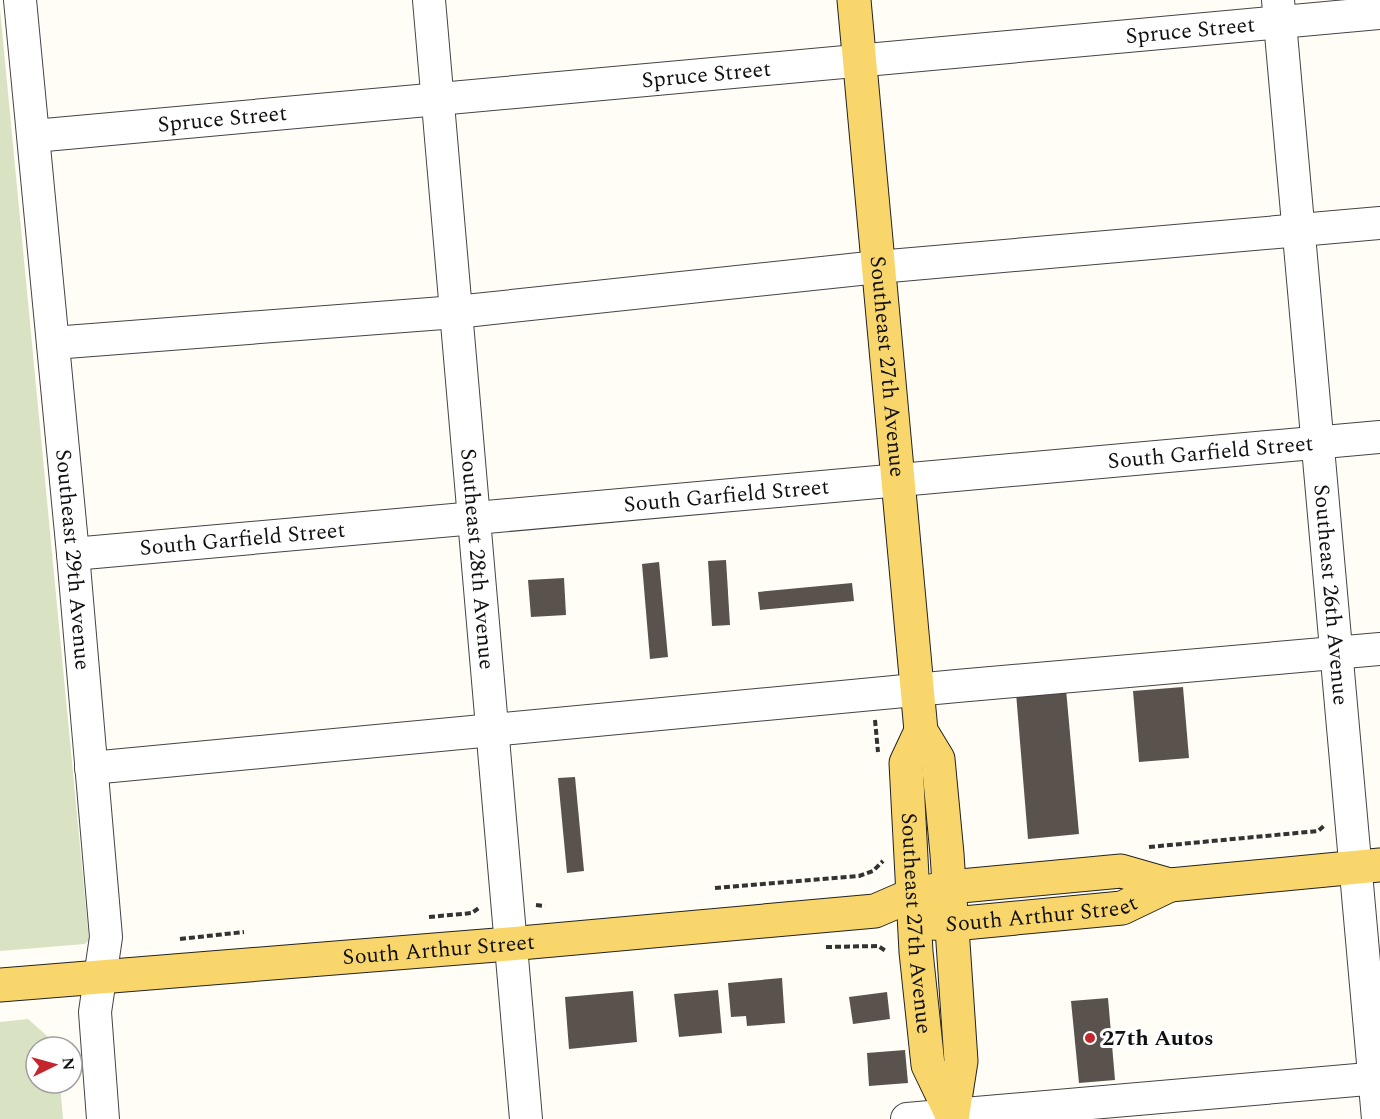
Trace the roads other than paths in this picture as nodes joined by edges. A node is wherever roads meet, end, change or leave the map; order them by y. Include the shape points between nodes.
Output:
1 (20, 0) edge
2 (429, 0) edge
3 (854, 0) edge
4 (1279, 11) edge
5 (1380, 13) edge
6 (860, 59) junction
7 (437, 98) junction
8 (34, 136) junction
9 (1380, 223) edge
10 (1298, 230) junction
11 (878, 267) junction
12 (456, 312) junction
13 (53, 343) junction
14 (1380, 437) edge
15 (1317, 443) junction
16 (897, 482) junction
17 (474, 519) junction
18 (73, 555) junction
19 (1380, 649) edge
20 (1335, 653) junction
21 (917, 690) junction
22 (492, 731) junction
23 (921, 731) junction
24 (91, 768) junction
25 (1367, 866) edge
26 (1170, 885) junction
27 (950, 887) junction
28 (913, 908) junction
29 (953, 924) junction
30 (509, 944) junction
31 (100, 976) junction
32 (0, 985) edge
33 (1377, 1078) edge
34 (952, 1117) edge
35 (103, 1119) edge
36 (526, 1119) edge
37 (907, 1119) edge
38 (1378, 1119) edge

1 - 8 street, Southeast 29th Avenue
2 - 7 street, Southeast 28th Avenue
3 - 6 main road, Southeast 27th Avenue
4 - 5 street, Spruce Street
4 - 6 street, Spruce Street
4 - 10 street, Southeast 26th Avenue
6 - 7 street, Spruce Street
6 - 11 main road, Southeast 27th Avenue
7 - 8 street, Spruce Street
7 - 12 street, Southeast 28th Avenue
8 - 13 street, Southeast 29th Avenue
9 - 10 street
10 - 11 street
10 - 15 street, Southeast 26th Avenue
11 - 12 street
11 - 16 main road, Southeast 27th Avenue
12 - 13 street
12 - 17 street, Southeast 28th Avenue
13 - 18 street, Southeast 29th Avenue
14 - 15 street, South Garfield Street
15 - 16 street, South Garfield Street
15 - 20 street, Southeast 26th Avenue
16 - 17 street, South Garfield Street
16 - 21 main road, Southeast 27th Avenue
17 - 18 street, South Garfield Street
17 - 22 street, Southeast 28th Avenue
18 - 24 street, Southeast 29th Avenue
19 - 20 street
20 - 21 street
20 - 25 street, Southeast 26th Avenue
21 - 22 street
21 - 23 main road, Southeast 27th Avenue
22 - 24 street
22 - 30 street, Southeast 28th Avenue
23 - 27 main road, Southeast 27th Avenue via 938,759
23 - 28 main road, Southeast 27th Avenue via 906,763
24 - 31 street, Southeast 29th Avenue via 106,937
25 - 26 main road, South Arthur Street
25 - 33 street, Southeast 26th Avenue
26 - 27 main road, South Arthur Street via 1121,871
26 - 29 main road, South Arthur Street via 1122,908
27 - 28 main road, South Arthur Street
27 - 29 main road, Southeast 27th Avenue
28 - 29 main road, South Arthur Street
28 - 30 main road, South Arthur Street
28 - 34 main road, Southeast 27th Avenue via 928,1065
29 - 34 main road, Southeast 27th Avenue via 961,1061
30 - 31 main road, South Arthur Street
30 - 36 street, Southeast 28th Avenue
31 - 32 main road, South Arthur Street
31 - 35 street, Southeast 29th Avenue via 94,1012
33 - 34 street
33 - 38 street, Southeast 26th Avenue
34 - 37 street

